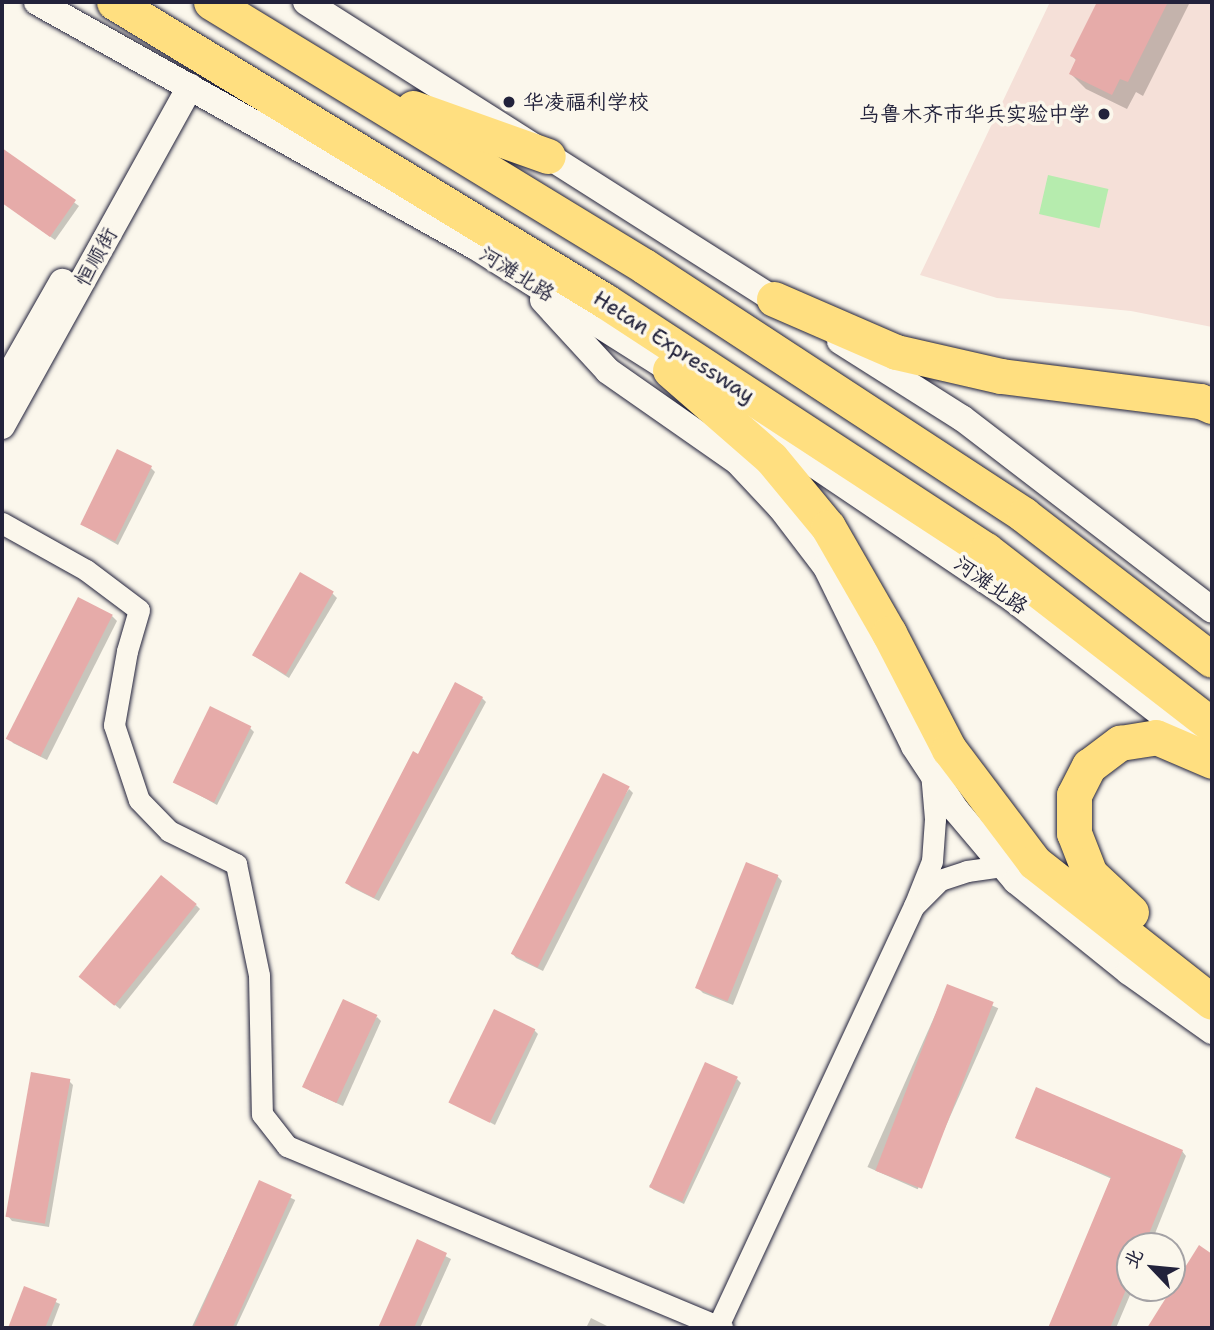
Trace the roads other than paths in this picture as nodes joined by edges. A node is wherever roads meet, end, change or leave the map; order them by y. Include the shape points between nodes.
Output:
1 (37, 2) edge
2 (114, 2) edge
3 (211, 2) edge
4 (306, 2) edge
5 (183, 83) junction
6 (345, 83) junction
7 (263, 92) junction
8 (548, 156) junction
9 (476, 247) junction
10 (521, 276) junction
11 (774, 299) junction
12 (670, 370) junction
13 (2, 389) edge
14 (1212, 406) edge
15 (2, 426) edge
16 (2, 523) edge
17 (1212, 610) edge
18 (1212, 660) edge
19 (1212, 724) edge
20 (1212, 754) edge
21 (1212, 761) edge
22 (931, 772) junction
23 (1004, 866) junction
24 (914, 906) junction
25 (1194, 968) edge
26 (1212, 1002) edge
27 (1212, 1031) edge
28 (719, 1328) edge

1 - 5 street, 河滩北路
2 - 7 highway, Hetan Expressway
3 - 6 highway
4 - 8 street
5 - 9 street, 河滩北路
5 - 13 street, 恒顺街
5 - 15 street, 恒顺街
6 - 8 highway
6 - 18 highway via 644,266 1024,515
7 - 9 highway
7 - 19 highway, Hetan Expressway via 606,301 986,550
8 - 11 street
9 - 10 street, 河滩北路
10 - 12 street, 河滩北路
10 - 22 street via 608,372 738,462 781,508 825,567
11 - 14 highway via 896,352 1002,376
11 - 17 street via 962,418
12 - 20 street, 河滩北路 via 780,439 1013,599
12 - 25 highway via 771,458 828,527 949,749 1034,862
16 - 28 street via 86,570 139,610 114,725 139,800 169,831 236,864 259,975 262,1114 287,1146
21 - 25 highway via 1156,737 1120,743 1089,766 1074,795 1074,833 1090,874
22 - 23 street via 956,810
22 - 24 street via 932,860
23 - 24 street via 940,880
23 - 27 street via 1074,930
24 - 28 street
25 - 26 highway

